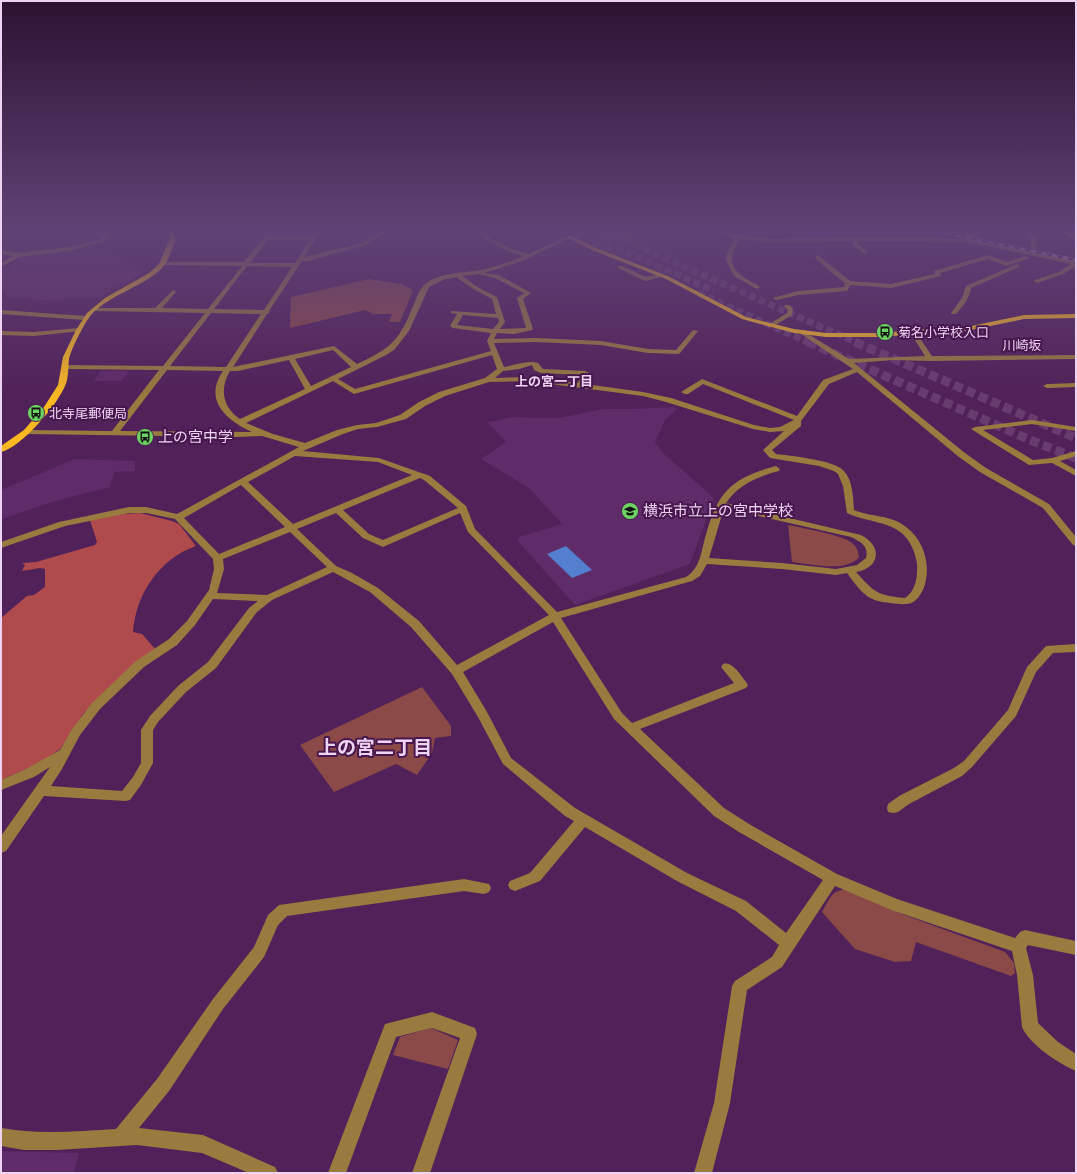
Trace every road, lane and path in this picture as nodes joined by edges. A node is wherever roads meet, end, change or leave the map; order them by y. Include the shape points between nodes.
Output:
1 (127, 287) edge
2 (228, 287) edge
3 (283, 287) edge
4 (426, 287) edge
5 (474, 287) edge
6 (517, 287) edge
7 (682, 287) edge
8 (847, 287) edge
9 (969, 287) edge
10 (173, 292) dead end
11 (776, 298) dead end
12 (787, 306) dead end
13 (94, 309) junction
14 (158, 310) junction
15 (209, 311) junction
16 (1, 312) edge
17 (267, 312) junction
18 (453, 312) dead end
19 (461, 313) junction
20 (954, 313) dead end
21 (500, 316) junction
22 (1076, 316) edge
23 (86, 318) junction
24 (770, 326) junction
25 (79, 330) junction
26 (495, 330) junction
27 (695, 331) dead end
28 (803, 332) junction
29 (913, 332) junction
30 (1, 333) edge
31 (490, 341) junction
32 (495, 352) junction
33 (1076, 357) edge
34 (291, 358) junction
35 (930, 358) junction
36 (848, 361) junction
37 (65, 367) junction
38 (164, 368) junction
39 (357, 368) junction
40 (501, 369) junction
41 (858, 369) junction
42 (228, 370) junction
43 (334, 379) junction
44 (488, 380) junction
45 (1076, 385) edge
46 (582, 386) junction
47 (1047, 386) dead end
48 (310, 390) junction
49 (685, 392) dead end
50 (798, 420) junction
51 (241, 422) junction
52 (1076, 429) edge
53 (27, 432) junction
54 (114, 433) junction
55 (261, 434) junction
56 (306, 446) junction
57 (1, 450) edge
58 (294, 453) junction
59 (1076, 453) edge
60 (1053, 460) junction
61 (776, 469) dead end
62 (1076, 473) edge
63 (421, 475) junction
64 (243, 482) junction
65 (721, 504) junction
66 (338, 509) junction
67 (463, 509) junction
68 (178, 517) junction
69 (291, 528) junction
70 (1076, 543) edge
71 (1, 545) edge
72 (218, 558) junction
73 (704, 562) junction
74 (333, 568) junction
75 (850, 571) junction
76 (210, 596) junction
77 (268, 598) junction
78 (555, 616) junction
79 (1076, 648) edge
80 (727, 667) dead end
81 (456, 671) junction
82 (631, 728) junction
83 (63, 754) junction
84 (1, 786) edge
85 (40, 791) junction
86 (893, 808) dead end
87 (583, 820) junction
88 (1, 846) edge
89 (832, 878) junction
90 (515, 885) dead end
91 (484, 888) dead end
92 (788, 943) junction
93 (1018, 946) junction
94 (1076, 948) edge
95 (1076, 1063) edge
96 (1, 1137) edge
97 (120, 1137) junction
98 (269, 1173) edge
99 (337, 1173) edge
100 (421, 1173) edge
101 (703, 1173) edge

1 - 13 main road
2 - 15 street
3 - 17 street
4 - 39 street via 397,344
5 - 21 street via 495,298
6 - 26 street via 528,293 520,298 530,329
7 - 24 main road via 736,314
8 - 11 street via 846,289 798,293
9 - 20 street via 965,300
10 - 14 street
12 - 24 street via 792,311 790,314
13 - 14 street
13 - 23 main road
14 - 15 street
15 - 17 street
15 - 38 street
16 - 23 street
17 - 42 street
18 - 19 street
19 - 21 street
19 - 26 street via 453,326
21 - 26 street via 502,322
22 - 29 main road via 1036,316 971,328
23 - 25 main road
24 - 28 main road
25 - 30 street via 34,334
25 - 37 main road via 66,357
26 - 31 street
27 - 31 street via 678,352 648,351 601,343
28 - 29 main road via 850,336
28 - 36 street
29 - 35 street
31 - 32 street
32 - 40 street
32 - 43 street via 354,392
33 - 35 street, 川崎坂
34 - 39 street via 334,348
34 - 42 street
34 - 48 street
35 - 36 street, 川崎坂 via 871,358
36 - 41 street
37 - 38 street
37 - 53 main road via 62,385 43,414
38 - 42 street
38 - 54 street
39 - 43 street
40 - 44 street
40 - 46 street via 532,363 541,370 584,373
41 - 50 street via 826,382
41 - 70 street via 982,470 1046,506
42 - 51 street via 222,378 220,400 228,412
43 - 48 street
44 - 46 street via 528,379
44 - 56 street via 442,394 403,417 340,432
45 - 47 street
46 - 50 street via 643,394 770,430 782,429
48 - 51 street
49 - 50 street via 702,381
50 - 75 street via 798,424 767,450 773,456 833,466 841,472 846,483 850,511 859,516 890,522 907,531 923,565 922,581 913,598 907,601 873,595
51 - 55 street
52 - 60 street via 1032,422 975,429 1032,463
53 - 54 street
53 - 57 main road
54 - 55 street
55 - 56 street
56 - 58 street
58 - 63 street via 380,460
58 - 64 street
59 - 60 street
60 - 62 street
61 - 65 street via 757,474 734,488
63 - 66 street
63 - 67 street
64 - 68 street
64 - 69 street
65 - 73 street
65 - 75 street via 862,538 871,547 871,559 860,568
66 - 67 street via 366,536 382,544
66 - 69 street
67 - 78 street via 470,530
68 - 71 street via 151,511 129,510 62,524
68 - 72 street
69 - 72 street
69 - 74 street
72 - 76 street via 218,577
73 - 75 street
73 - 78 street via 690,579
74 - 77 street
74 - 81 street via 374,590 415,624
76 - 77 street
76 - 83 street via 191,623 173,642 140,664 96,706
77 - 85 street via 253,610 212,665 182,689 154,718 147,730 147,763 125,796
78 - 81 street
78 - 82 street via 618,716
79 - 86 street via 1050,649 1030,670 1012,713 968,764
80 - 82 street via 742,686
81 - 87 street via 484,715 507,761
82 - 89 street via 719,812
83 - 84 street
83 - 85 street via 58,766
85 - 88 street
87 - 90 street via 535,877
87 - 92 street via 682,877 741,906
89 - 92 street
89 - 93 street via 894,905
91 - 97 street via 464,885 284,910 273,920 259,952 218,1004 163,1085
92 - 101 street via 777,962 740,986 722,1103
93 - 94 street via 1025,937
93 - 95 street via 1025,975 1030,1027 1052,1048
96 - 97 street via 24,1141 57,1141
97 - 98 street via 137,1136 203,1144
99 - 100 street via 391,1030 432,1020 469,1034

